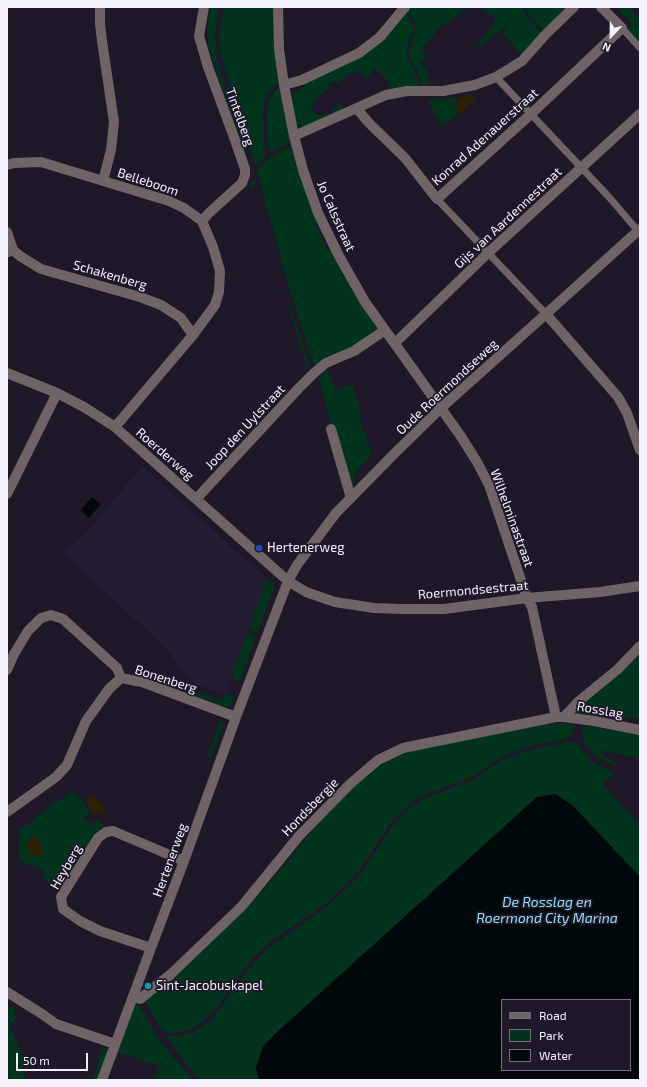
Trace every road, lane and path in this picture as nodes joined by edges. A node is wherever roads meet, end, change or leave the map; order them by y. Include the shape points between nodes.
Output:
1 (100, 7) edge
2 (204, 7) edge
3 (278, 7) edge
4 (405, 7) edge
5 (574, 7) edge
6 (601, 7) edge
7 (622, 28) junction
8 (640, 48) edge
9 (496, 77) junction
10 (284, 85) junction
11 (357, 109) junction
12 (531, 114) junction
13 (640, 114) edge
14 (294, 136) junction
15 (7, 165) edge
16 (581, 168) junction
17 (103, 181) junction
18 (437, 199) junction
19 (202, 221) junction
20 (639, 231) edge
21 (7, 232) edge
22 (10, 251) edge
23 (488, 253) junction
24 (546, 314) junction
25 (385, 330) junction
26 (193, 335) junction
27 (395, 343) junction
28 (7, 373) edge
29 (57, 394) junction
30 (441, 408) junction
31 (116, 427) junction
32 (331, 429) dead end
33 (640, 450) edge
34 (7, 494) edge
35 (196, 498) junction
36 (351, 498) junction
37 (288, 581) junction
38 (640, 586) edge
39 (527, 598) junction
40 (640, 646) edge
41 (7, 670) edge
42 (121, 678) junction
43 (236, 717) junction
44 (560, 717) junction
45 (640, 730) edge
46 (7, 812) edge
47 (184, 861) junction
48 (151, 948) junction
49 (7, 992) edge
50 (133, 996) junction
51 (115, 1044) junction
52 (102, 1080) edge

1 - 17 street via 102,41 114,122 111,150
2 - 19 street, Tintelberg via 199,36 238,147 245,175 242,183
3 - 10 street, Jo Calsstraat via 279,49
4 - 10 street via 380,37 359,53 302,80
5 - 9 street via 522,61
6 - 7 street
7 - 8 street
7 - 12 street, Konrad Adenauerstraat
9 - 11 street via 475,85 443,91 407,91 386,95
9 - 12 street
10 - 14 street, Jo Calsstraat
11 - 14 street
11 - 18 street, Konrad Adenauerstraat via 405,158
12 - 16 street
12 - 18 street, Konrad Adenauerstraat
13 - 16 street, Gijs van Aardennestraat
14 - 25 street, Jo Calsstraat via 318,213 365,302
15 - 17 street, Belleboom via 41,162
16 - 20 street
16 - 23 street, Gijs van Aardennestraat
17 - 19 street, Belleboom via 168,201 184,208
18 - 23 street
19 - 26 street via 220,271 219,292 215,306
20 - 24 street, Oude Roermondseweg
21 - 22 street
22 - 26 street, Schakenberg via 41,269 140,296 161,305 181,318
23 - 24 street
23 - 27 street, Gijs van Aardennestraat
24 - 30 street, Oude Roermondseweg
24 - 33 street via 618,396
25 - 27 street, Jo Calsstraat
25 - 35 street, Joop den Uylstraat via 314,373
26 - 31 street
27 - 30 street, Jo Calsstraat
28 - 29 street, Roerderweg
29 - 31 street, Roerderweg
29 - 34 street
30 - 36 street, Oude Roermondseweg
30 - 39 street, Wilhelminastraat via 489,485
31 - 35 street, Roerderweg
32 - 36 street
35 - 37 street, Roerderweg
36 - 37 street, Oude Roermondseweg via 336,513
37 - 39 street, Roermondsestraat via 306,592 335,602 374,608 444,609
37 - 43 street, Hertenerweg
38 - 39 street, Roermondsestraat
39 - 44 street, Wilhelminastraat via 532,607
40 - 44 street via 618,669
41 - 42 street via 28,632 41,618 51,615 63,619 117,668
42 - 43 street, Bonenberg via 142,682
42 - 46 street, Bonenberg via 109,689 86,721 67,765 56,777
43 - 47 street, Hertenerweg
44 - 45 street, Rosslag
44 - 50 street, Hondsbergje via 403,748 378,760 350,784 299,836 242,906 171,974 140,999
47 - 48 street, Hertenerweg
47 - 48 street, Heyberg via 113,831 106,832 98,838 61,897 63,909 80,921
48 - 50 street, Hertenerweg
49 - 51 street via 56,1024
50 - 51 street, Hertenerweg
51 - 52 street, Hertenerweg

